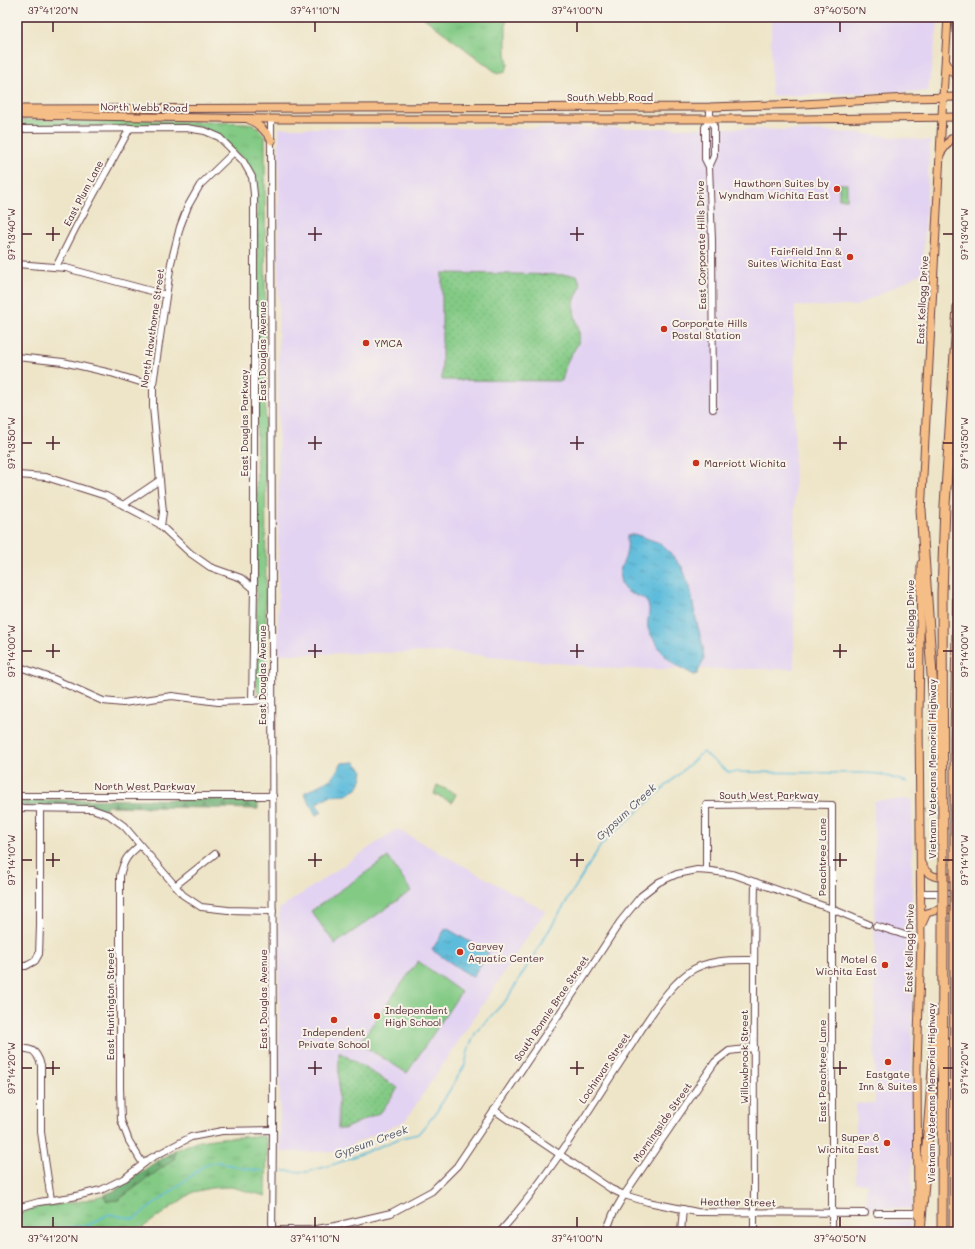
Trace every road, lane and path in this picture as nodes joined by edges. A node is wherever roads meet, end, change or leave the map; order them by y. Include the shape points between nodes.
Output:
1 (948, 17) edge
2 (945, 62) junction
3 (958, 77) edge
4 (943, 97) junction
5 (954, 97) edge
6 (710, 107) junction
7 (261, 108) junction
8 (288, 108) junction
9 (477, 108) junction
10 (17, 109) edge
11 (17, 115) edge
12 (942, 117) junction
13 (955, 117) edge
14 (246, 118) junction
15 (271, 119) junction
16 (476, 119) junction
17 (710, 119) junction
18 (130, 128) junction
19 (17, 129) edge
20 (958, 136) edge
21 (272, 141) junction
22 (234, 152) junction
23 (940, 155) junction
24 (17, 264) edge
25 (56, 267) junction
26 (166, 295) junction
27 (958, 307) edge
28 (17, 357) edge
29 (153, 386) junction
30 (713, 409) dead end
31 (17, 476) edge
32 (160, 480) junction
33 (123, 505) junction
34 (921, 509) junction
35 (161, 526) junction
36 (958, 584) edge
37 (254, 589) junction
38 (17, 666) edge
39 (272, 700) junction
40 (252, 701) junction
41 (17, 796) edge
42 (272, 796) junction
43 (832, 806) joint
44 (17, 808) edge
45 (40, 808) junction
46 (140, 845) junction
47 (943, 845) junction
48 (214, 854) dead end
49 (920, 861) junction
50 (706, 870) junction
51 (958, 877) edge
52 (755, 882) junction
53 (175, 886) junction
54 (920, 893) junction
55 (958, 894) edge
56 (832, 909) junction
57 (958, 910) edge
58 (272, 911) junction
59 (955, 922) junction
60 (868, 924) dead end
61 (876, 926) dead end
62 (921, 928) junction
63 (921, 940) junction
64 (942, 949) junction
65 (754, 960) junction
66 (17, 966) edge
67 (955, 975) junction
68 (958, 1026) edge
69 (17, 1048) edge
70 (754, 1048) junction
71 (494, 1110) junction
72 (273, 1130) junction
73 (559, 1154) junction
74 (143, 1164) junction
75 (624, 1195) junction
76 (51, 1200) junction
77 (17, 1208) edge
78 (683, 1209) junction
79 (754, 1212) junction
80 (865, 1212) dead end
81 (832, 1213) junction
82 (877, 1213) dead end
83 (918, 1213) junction
84 (272, 1231) edge
85 (500, 1232) edge
86 (606, 1232) edge
87 (681, 1232) edge
88 (754, 1232) edge
89 (832, 1232) edge
90 (919, 1232) edge
91 (942, 1232) edge
92 (954, 1232) edge

1 - 2 main road, East Kellogg Drive
2 - 3 main road
2 - 4 main road, East Kellogg Drive
4 - 5 main road, South Webb Road
4 - 6 main road, South Webb Road
4 - 12 main road, East Kellogg Drive
6 - 9 main road, South Webb Road
6 - 17 street, East Corporate Hills Drive
7 - 8 main road, South Webb Road
7 - 10 main road, North Webb Road
7 - 15 main road
8 - 9 main road, South Webb Road
8 - 15 main road
9 - 16 main road
11 - 14 main road, North Webb Road
12 - 13 main road
12 - 17 main road
12 - 23 main road, East Kellogg Drive
14 - 15 main road, North Webb Road
14 - 21 main road via 260,125
15 - 16 main road
15 - 21 street, East Douglas Avenue
16 - 17 main road
17 - 30 street, East Corporate Hills Drive via 714,128 714,156 709,167
18 - 19 street, East Douglas Parkway
18 - 22 street, East Douglas Parkway via 186,128 205,131 219,138
18 - 25 street, East Plum Lane
20 - 23 main road via 946,144
21 - 39 street, East Douglas Avenue
22 - 26 street, North Hawthorne Street via 200,185 188,206 171,263
22 - 37 street, East Douglas Parkway via 243,161 252,177 254,194
23 - 34 main road, East Kellogg Drive
24 - 25 street
25 - 26 street
26 - 29 street, North Hawthorne Street
27 - 47 highway, Vietnam Veterans Memorial Highway via 943,564
28 - 29 street via 63,362
29 - 32 street, North Hawthorne Street
31 - 33 street via 46,477 106,496
32 - 33 street
32 - 35 street, North Hawthorne Street via 163,512
33 - 35 street
34 - 47 highway
34 - 49 main road, East Kellogg Drive
35 - 37 street via 190,553 210,567 241,578
36 - 59 highway, bridge
37 - 40 street, East Douglas Parkway
38 - 40 street via 103,701 123,702 172,696 218,702
39 - 40 street
39 - 42 street, East Douglas Avenue
41 - 42 street, North West Parkway
42 - 58 street, East Douglas Avenue
43 - 50 street, South West Parkway via 706,805
43 - 56 street, Peachtree Lane
44 - 45 street
45 - 46 street via 92,809 109,815 124,826
45 - 66 street via 39,954 35,961 26,966
46 - 53 street
46 - 74 street, East Huntington Street via 124,862 120,876 120,1087 121,1120 128,1141
47 - 64 highway, Vietnam Veterans Memorial Highway, bridge
48 - 53 street
49 - 51 main road via 931,876
49 - 54 main road, East Kellogg Drive
50 - 52 street, South Bonnie Brae Street via 732,874
50 - 71 street, South Bonnie Brae Street via 677,874 659,882 641,896 620,922
52 - 56 street, South Bonnie Brae Street
52 - 65 street, Willowbrook Street
53 - 58 street via 183,896 201,908
54 - 55 street
54 - 62 main road, East Kellogg Drive
55 - 59 highway, bridge
56 - 60 street, South Bonnie Brae Street
56 - 81 street, East Peachtree Lane
57 - 62 main road via 941,909 930,912 926,915
58 - 72 street, East Douglas Avenue
59 - 67 highway
61 - 63 street
62 - 63 main road, East Kellogg Drive
63 - 83 main road, East Kellogg Drive via 917,1068
64 - 90 highway
64 - 91 highway, Vietnam Veterans Memorial Highway
65 - 70 street, Willowbrook Street
65 - 73 street, Lochinvar Street via 713,962 690,971 672,987
67 - 68 highway
67 - 92 highway
69 - 76 street via 31,1048 38,1055 41,1065 41,1132
70 - 75 street, Morningside Street via 728,1051 715,1062
70 - 79 street, Willowbrook Street
71 - 73 street, Heather Street
71 - 84 street, South Bonnie Brae Street via 458,1166 432,1191 384,1215 310,1230
72 - 74 street via 222,1131 191,1138
72 - 84 street, East Douglas Avenue
73 - 75 street, Heather Street
73 - 85 street, Lochinvar Street
74 - 76 street via 125,1178 101,1190
75 - 78 street, Heather Street
75 - 86 street, Morningside Street
76 - 77 street
78 - 79 street, Heather Street via 697,1212
78 - 87 street
79 - 81 street, Heather Street
79 - 88 street, Willowbrook Street
80 - 81 street, Heather Street
81 - 89 street, East Peachtree Lane
82 - 83 street
83 - 90 main road, East Kellogg Drive

